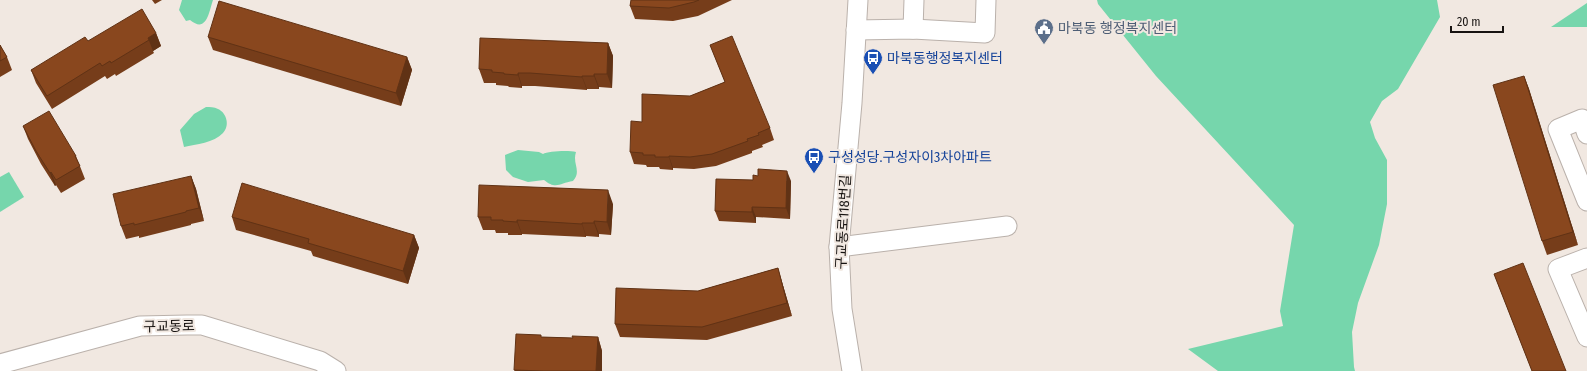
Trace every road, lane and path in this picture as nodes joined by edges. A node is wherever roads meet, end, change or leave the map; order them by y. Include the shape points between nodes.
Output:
1 (858, 0) edge
2 (914, 0) edge
3 (986, 0) edge
4 (913, 28) junction
5 (856, 30) junction
6 (1587, 134) edge
7 (1587, 201) edge
8 (1007, 226) dead end
9 (839, 247) junction
10 (1587, 258) edge
11 (1587, 337) edge
12 (0, 364) edge
13 (336, 371) edge
14 (852, 371) edge

1 - 5 street, 구교동로118번길
2 - 4 street
3 - 4 street via 985,33
4 - 5 street
5 - 9 street, 구교동로118번길
6 - 7 street via 1582,119 1558,129
8 - 9 street
9 - 14 street, 구교동로118번길 via 842,309
10 - 11 street via 1558,269
12 - 13 street, 구교동로 via 140,326 202,325 320,361

